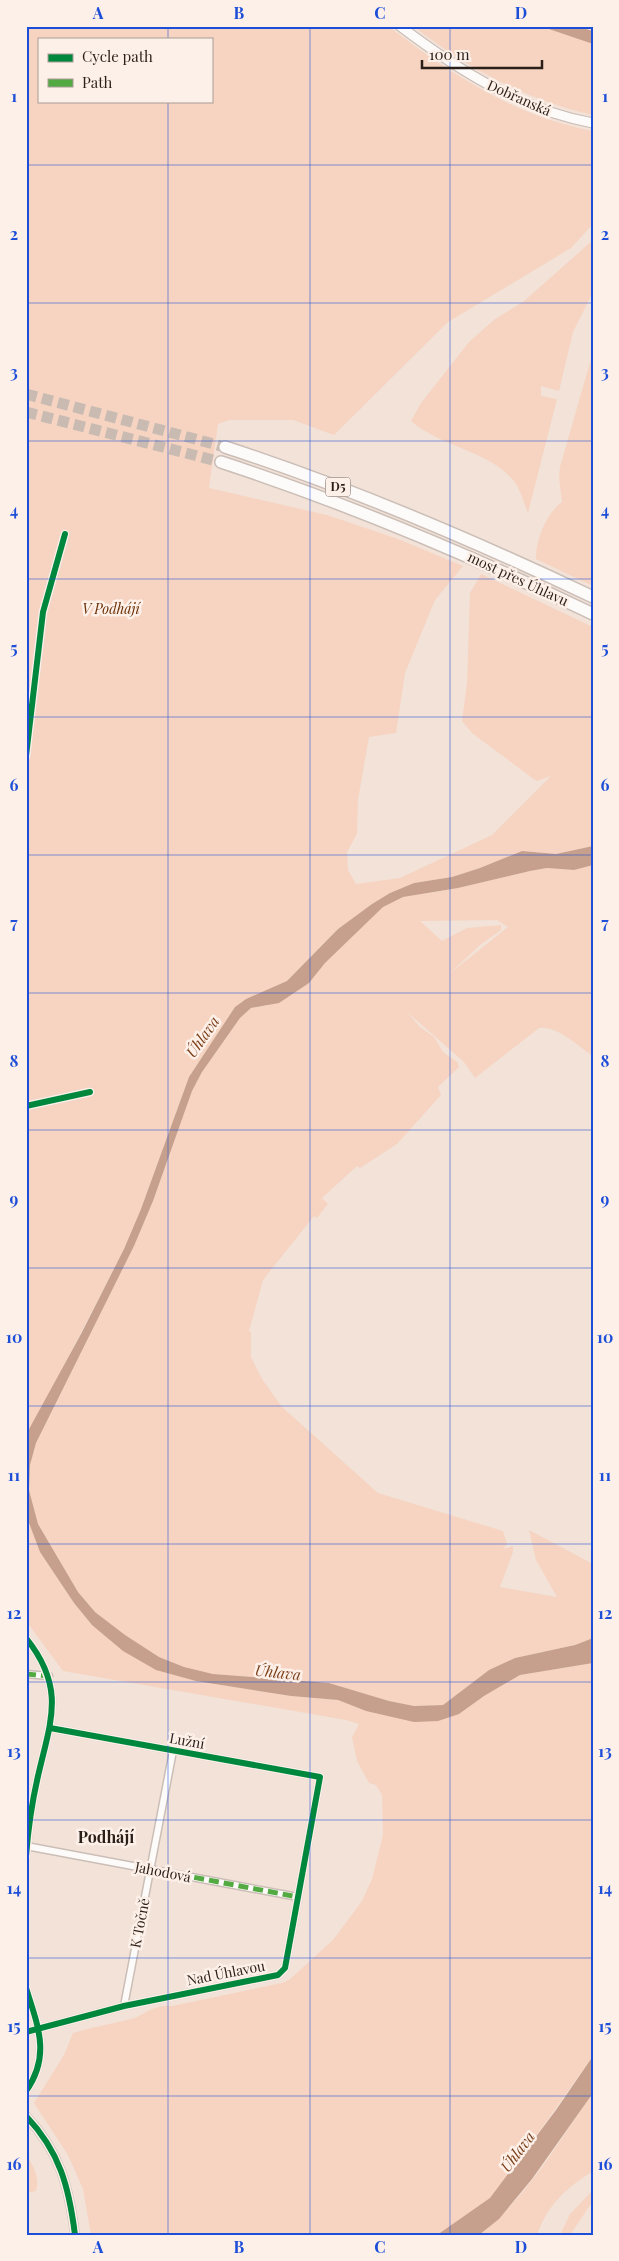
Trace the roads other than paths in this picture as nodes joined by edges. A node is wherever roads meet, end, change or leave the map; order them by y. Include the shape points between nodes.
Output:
1 (400, 26) edge
2 (593, 123) edge
3 (225, 447) tunnel mouth
4 (222, 462) tunnel mouth
5 (65, 534) dead end
6 (593, 597) edge
7 (593, 614) edge
8 (26, 756) edge
9 (90, 1092) dead end
10 (26, 1106) edge
11 (26, 1638) edge
12 (26, 1674) edge
13 (49, 1676) junction
14 (50, 1728) junction
15 (173, 1751) junction
16 (320, 1777) joint
17 (27, 1846) edge
18 (26, 1856) edge
19 (150, 1869) junction
20 (298, 1897) junction
21 (26, 1988) edge
22 (124, 2006) junction
23 (38, 2030) junction
24 (26, 2032) edge
25 (26, 2091) edge
26 (26, 2116) edge
27 (75, 2235) edge

1 - 2 main road, Dobřanská via 488,85 543,110
3 - 6 highway, most přes Úhlavu / D5 via 449,531
4 - 7 highway, most přes Úhlavu / D5 via 358,511
5 - 8 street via 43,612
9 - 10 street
11 - 13 street
12 - 13 street
13 - 14 street via 52,1696
14 - 15 street, Lužní
14 - 17 street
15 - 16 street, Lužní
15 - 19 street, K Točně
16 - 20 street, Nad Úhlavou
17 - 18 street
17 - 19 street, Jahodová
19 - 20 street, Jahodová
19 - 22 street, K Točně
20 - 22 street, Nad Úhlavou via 285,1968 278,1976
21 - 23 street
22 - 23 street, Nad Úhlavou
23 - 24 street, Nad Úhlavou
23 - 25 street via 41,2059 36,2076
26 - 27 street via 57,2159 68,2186

